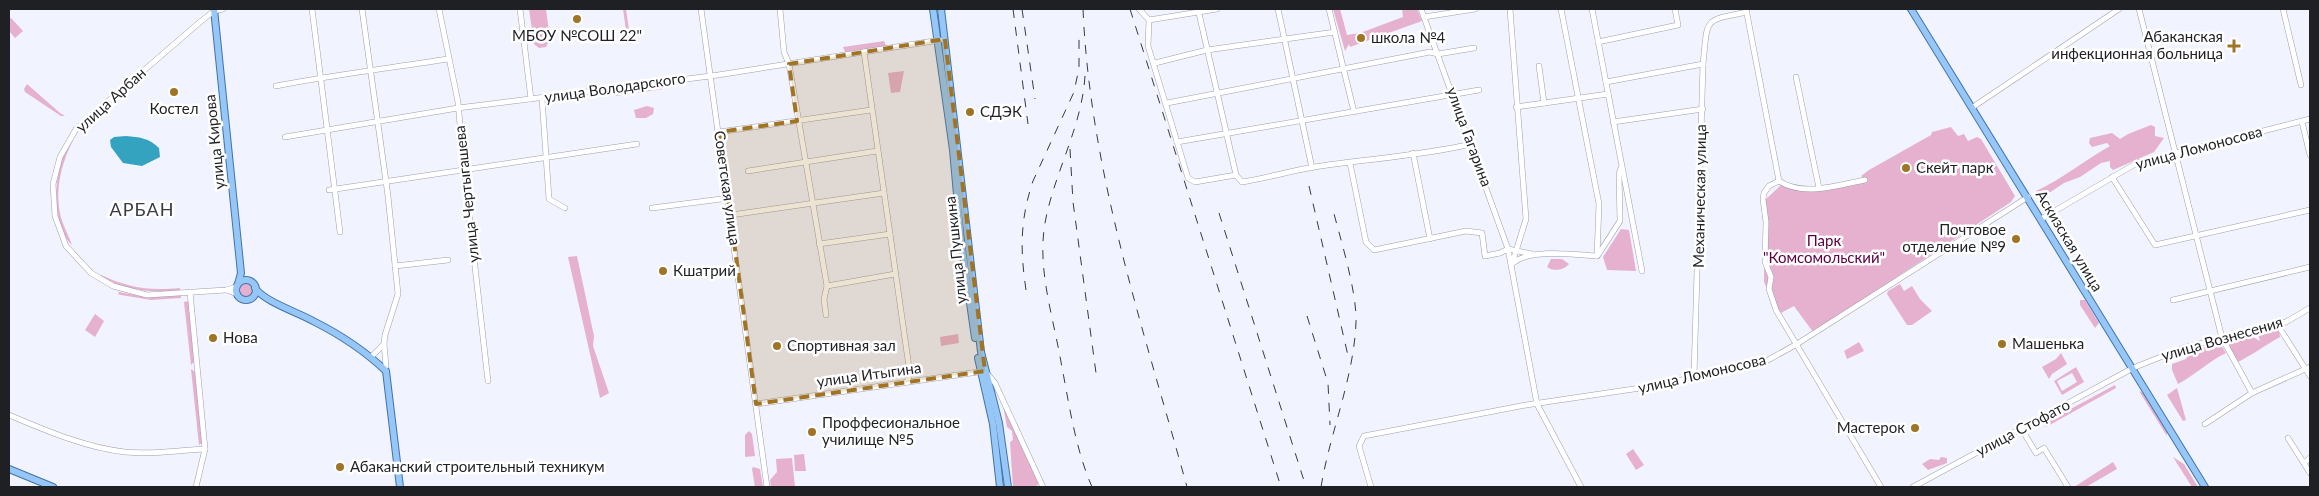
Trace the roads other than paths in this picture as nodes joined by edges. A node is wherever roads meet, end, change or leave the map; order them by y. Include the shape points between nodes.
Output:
1 (223, 9) edge
2 (312, 9) edge
3 (362, 9) edge
4 (439, 9) edge
5 (520, 9) edge
6 (702, 9) edge
7 (780, 9) edge
8 (933, 9) edge
9 (941, 9) edge
10 (1139, 9) edge
11 (1217, 9) edge
12 (1278, 9) edge
13 (1329, 9) edge
14 (1421, 9) edge
15 (1475, 9) edge
16 (1510, 9) edge
17 (1561, 9) edge
18 (1592, 9) edge
19 (1675, 9) edge
20 (1911, 9) edge
21 (2119, 9) edge
22 (2140, 9) edge
23 (2283, 9) edge
24 (214, 10) edge
25 (1198, 10) edge
26 (1747, 10) edge
27 (1424, 17) junction
28 (1149, 20) junction
29 (1336, 32) junction
30 (945, 39) junction
31 (1285, 40) junction
32 (937, 41) junction
33 (1598, 42) junction
34 (1474, 48) dead end
35 (1208, 50) junction
36 (864, 52) junction
37 (1438, 54) junction
38 (448, 59) junction
39 (1155, 63) junction
40 (788, 64) junction
41 (1703, 64) junction
42 (1540, 66) dead end
43 (1344, 69) junction
44 (372, 72) junction
45 (711, 76) junction
46 (321, 77) junction
47 (1796, 77) dead end
48 (1293, 80) junction
49 (1606, 82) junction
50 (2301, 85) dead end
51 (276, 86) dead end
52 (1479, 90) dead end
53 (1217, 93) junction
54 (1453, 94) junction
55 (1608, 94) junction
56 (542, 98) junction
57 (1579, 98) junction
58 (531, 99) junction
59 (1166, 103) junction
60 (1544, 103) junction
61 (1974, 107) junction
62 (458, 108) junction
63 (1516, 108) junction
64 (1703, 109) junction
65 (871, 110) junction
66 (1354, 112) junction
67 (2310, 119) edge
68 (379, 121) junction
69 (797, 121) junction
70 (1302, 121) junction
71 (1613, 122) junction
72 (2302, 122) junction
73 (328, 132) junction
74 (720, 132) junction
75 (1226, 134) junction
76 (285, 137) dead end
77 (1177, 142) junction
78 (637, 144) dead end
79 (1471, 144) junction
80 (877, 151) junction
81 (1413, 153) junction
82 (2176, 153) junction
83 (2310, 155) edge
84 (546, 158) junction
85 (806, 162) junction
86 (1350, 163) junction
87 (1622, 167) junction
88 (1312, 168) junction
89 (464, 170) junction
90 (748, 171) dead end
91 (1236, 175) junction
92 (2112, 177) junction
93 (1865, 180) dead end
94 (386, 182) junction
95 (1779, 182) junction
96 (1820, 188) junction
97 (331, 189) junction
98 (884, 193) junction
99 (2028, 197) junction
100 (729, 198) junction
101 (812, 202) junction
102 (565, 208) dead end
103 (652, 208) dead end
104 (2310, 210) edge
105 (731, 215) junction
106 (2041, 219) junction
107 (340, 232) dead end
108 (890, 234) junction
109 (1430, 238) junction
110 (2196, 238) junction
111 (819, 244) junction
112 (1508, 249) junction
113 (1517, 250) junction
114 (1532, 254) junction
115 (1597, 256) junction
116 (448, 260) dead end
117 (1512, 265) junction
118 (395, 266) junction
119 (2310, 267) edge
120 (1642, 271) dead end
121 (242, 272) junction
122 (895, 274) junction
123 (247, 280) junction
124 (827, 286) junction
125 (237, 288) junction
126 (255, 288) junction
127 (190, 292) junction
128 (2209, 292) junction
129 (263, 296) junction
130 (252, 297) junction
131 (2173, 300) dead end
132 (2310, 308) edge
133 (826, 315) dead end
134 (2277, 324) junction
135 (2222, 338) junction
136 (384, 344) junction
137 (1797, 344) junction
138 (371, 357) junction
139 (2132, 368) junction
140 (386, 369) junction
141 (2308, 369) edge
142 (983, 371) junction
143 (1694, 376) junction
144 (2310, 376) edge
145 (488, 381) dead end
146 (907, 382) junction
147 (2252, 393) junction
148 (756, 404) junction
149 (1537, 404) junction
150 (9, 415) edge
151 (2205, 424) dead end
152 (2021, 428) junction
153 (2288, 438) dead end
154 (205, 449) junction
155 (2310, 458) edge
156 (2304, 463) junction
157 (9, 469) edge
158 (2310, 473) edge
159 (53, 487) edge
160 (196, 487) edge
161 (400, 487) edge
162 (767, 487) edge
163 (1000, 487) edge
164 (1008, 487) edge
165 (1043, 487) edge
166 (1371, 487) edge
167 (1581, 487) edge
168 (1881, 487) edge
169 (1913, 487) edge
170 (2068, 487) edge
171 (2206, 487) edge

1 - 24 street
2 - 46 street
3 - 44 street
4 - 38 street, улица Чертыгашева
5 - 58 street
6 - 45 street, Советская улица
7 - 40 street
8 - 32 main road, улица Пушкина
9 - 30 main road, улица Пушкина
10 - 28 street
11 - 25 street
12 - 31 street
13 - 29 street
14 - 27 street, улица Гагарина
15 - 27 street
16 - 63 street
17 - 57 street
18 - 33 street
19 - 33 street via 1678,25
20 - 61 main road, Аскизская улица
21 - 61 street
22 - 82 street
23 - 50 street
24 - 121 main road, улица Кирова
24 - 127 street, улица Арбан via 76,128 60,157 53,184 55,216 66,246 91,273 129,292 147,295
25 - 28 street
25 - 35 street
26 - 41 street, Механическая улица via 1714,19 1708,24
26 - 95 street
27 - 37 street, улица Гагарина
28 - 39 street via 1148,46
29 - 31 street
29 - 43 street
30 - 32 street, улица Володарского
30 - 142 main road, улица Пушкина
31 - 35 street
31 - 48 street
32 - 36 street, улица Володарского
32 - 142 main road, улица Пушкина via 962,240
33 - 49 street
34 - 37 street
35 - 39 street
35 - 53 street
36 - 40 street, улица Володарского
36 - 65 street
37 - 43 street via 1430,52
37 - 54 street, улица Гагарина
38 - 44 street
38 - 62 street, улица Чертыгашева
39 - 59 street
40 - 45 street, улица Володарского
40 - 69 street
41 - 49 street
41 - 64 street, Механическая улица
42 - 60 street
43 - 48 street
43 - 66 street
44 - 46 street
44 - 68 street
45 - 56 street, улица Володарского
45 - 74 street, Советская улица
46 - 51 street
46 - 73 street
47 - 96 street
48 - 53 street
48 - 70 street
49 - 55 street
52 - 54 street
53 - 59 street
53 - 75 street
54 - 66 street
54 - 79 street, улица Гагарина
55 - 57 street
55 - 71 street
56 - 58 street, улица Володарского
56 - 84 street
57 - 60 street
57 - 115 street via 1599,204
58 - 62 street, улица Володарского
59 - 77 street
60 - 63 street
61 - 99 main road, Аскизская улица
62 - 68 street, улица Володарского
62 - 89 street, улица Чертыгашева
63 - 113 street via 1526,219
64 - 71 street
64 - 143 street, Механическая улица
65 - 69 street
65 - 80 street
66 - 70 street
67 - 72 street, улица Ломоносова
68 - 73 street, улица Володарского
68 - 94 street
69 - 74 street
69 - 85 street
70 - 75 street
70 - 88 street
71 - 87 street
72 - 82 street, улица Ломоносова
72 - 83 street
73 - 76 street, улица Володарского
73 - 97 street
74 - 100 street, Советская улица
75 - 77 street
75 - 91 street
77 - 91 street via 1188,178 1195,182
78 - 84 street
79 - 81 street
79 - 112 street, улица Гагарина
80 - 85 street
80 - 98 street
81 - 86 street
81 - 109 street
82 - 92 street, улица Ломоносова via 2137,163
82 - 110 street
84 - 89 street
84 - 102 street via 549,199
85 - 90 street
85 - 101 street
86 - 88 street
86 - 109 street via 1366,242 1374,250
87 - 115 street via 1619,174 1620,221
87 - 120 street
88 - 91 street via 1242,182
89 - 94 street
89 - 145 street, улица Чертыгашева
92 - 106 street, улица Ломоносова
92 - 110 street via 2155,245
93 - 96 street
94 - 97 street
94 - 118 street
95 - 96 street via 1798,189
95 - 137 street via 1769,186 1764,193 1765,262 1776,310
97 - 107 street
98 - 101 street
98 - 108 street
99 - 106 main road, Аскизская улица
99 - 137 street, улица Ломоносова
100 - 103 street
100 - 105 street, Советская улица
101 - 105 street
101 - 111 street
104 - 110 street
105 - 148 street, Советская улица
106 - 139 main road, Аскизская улица
108 - 111 street
108 - 122 street
109 - 112 street via 1466,231 1482,233 1485,256
110 - 128 street
111 - 124 street
112 - 113 street
112 - 117 street, улица Гагарина
113 - 114 street
113 - 117 street
114 - 115 street
114 - 117 street via 1520,257
116 - 118 street
117 - 149 street, улица Гагарина
118 - 136 street via 396,303
119 - 128 street
121 - 123 main road
121 - 125 main road
122 - 124 street
122 - 146 street via 910,374
123 - 125 main road
123 - 126 main road
124 - 133 street via 824,299
125 - 127 street, улица Арбан
125 - 130 main road via 243,299
126 - 129 main road
126 - 130 main road
127 - 154 street
128 - 131 street
128 - 135 street
129 - 130 main road
129 - 138 main road via 316,322
132 - 134 street, улица Вознесения
134 - 135 street, улица Вознесения
134 - 141 street
135 - 139 street, улица Вознесения via 2165,354
135 - 147 street
136 - 138 street
136 - 140 street
137 - 143 street, улица Ломоносова via 1768,360
137 - 168 street
138 - 140 main road
139 - 152 street, улица Стофато
139 - 171 main road, Аскизская улица
140 - 161 main road
141 - 144 street
141 - 147 street
142 - 146 street, улица Итыгина
142 - 163 main road, улица Пушкина
142 - 164 main road, улица Пушкина via 999,422
142 - 165 street via 994,383
143 - 149 street, улица Ломоносова via 1647,387
146 - 148 street, улица Итыгина
147 - 151 street
148 - 162 street, Советская улица
149 - 166 street, улица Ломоносова via 1364,436 1359,446
149 - 167 street, улица Гагарина
150 - 154 street via 101,448 155,454
152 - 169 street, улица Стофато
152 - 170 street via 2036,453 2044,448
153 - 156 street
154 - 160 street
155 - 156 street
156 - 158 street
157 - 159 main road

